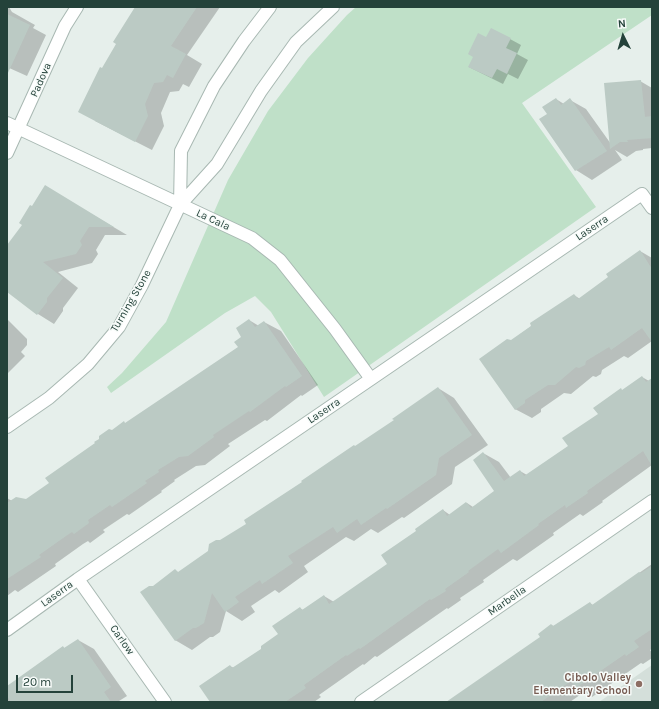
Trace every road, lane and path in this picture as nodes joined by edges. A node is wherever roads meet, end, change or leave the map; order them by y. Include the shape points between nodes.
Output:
1 (77, 7) edge
2 (270, 7) edge
3 (333, 7) edge
4 (7, 123) edge
5 (19, 129) junction
6 (7, 153) edge
7 (180, 205) junction
8 (652, 208) edge
9 (371, 379) junction
10 (7, 427) edge
11 (652, 501) edge
12 (78, 579) junction
13 (7, 630) edge
14 (165, 702) edge
15 (361, 702) edge

1 - 5 street, Padova via 65,26
2 - 7 street, Turning Stone via 214,86 182,151
3 - 7 street, Turning Stone via 296,42 261,90 217,164
4 - 5 street, La Cala
5 - 6 street, Padova
5 - 7 street, La Cala
7 - 9 street, La Cala via 252,238 280,260
7 - 10 street, Turning Stone via 119,327 88,364 49,398
8 - 9 street, Laserra via 642,194
9 - 12 street, Laserra
11 - 15 street, Marbella
12 - 13 street, Laserra
12 - 14 street, Carlow

